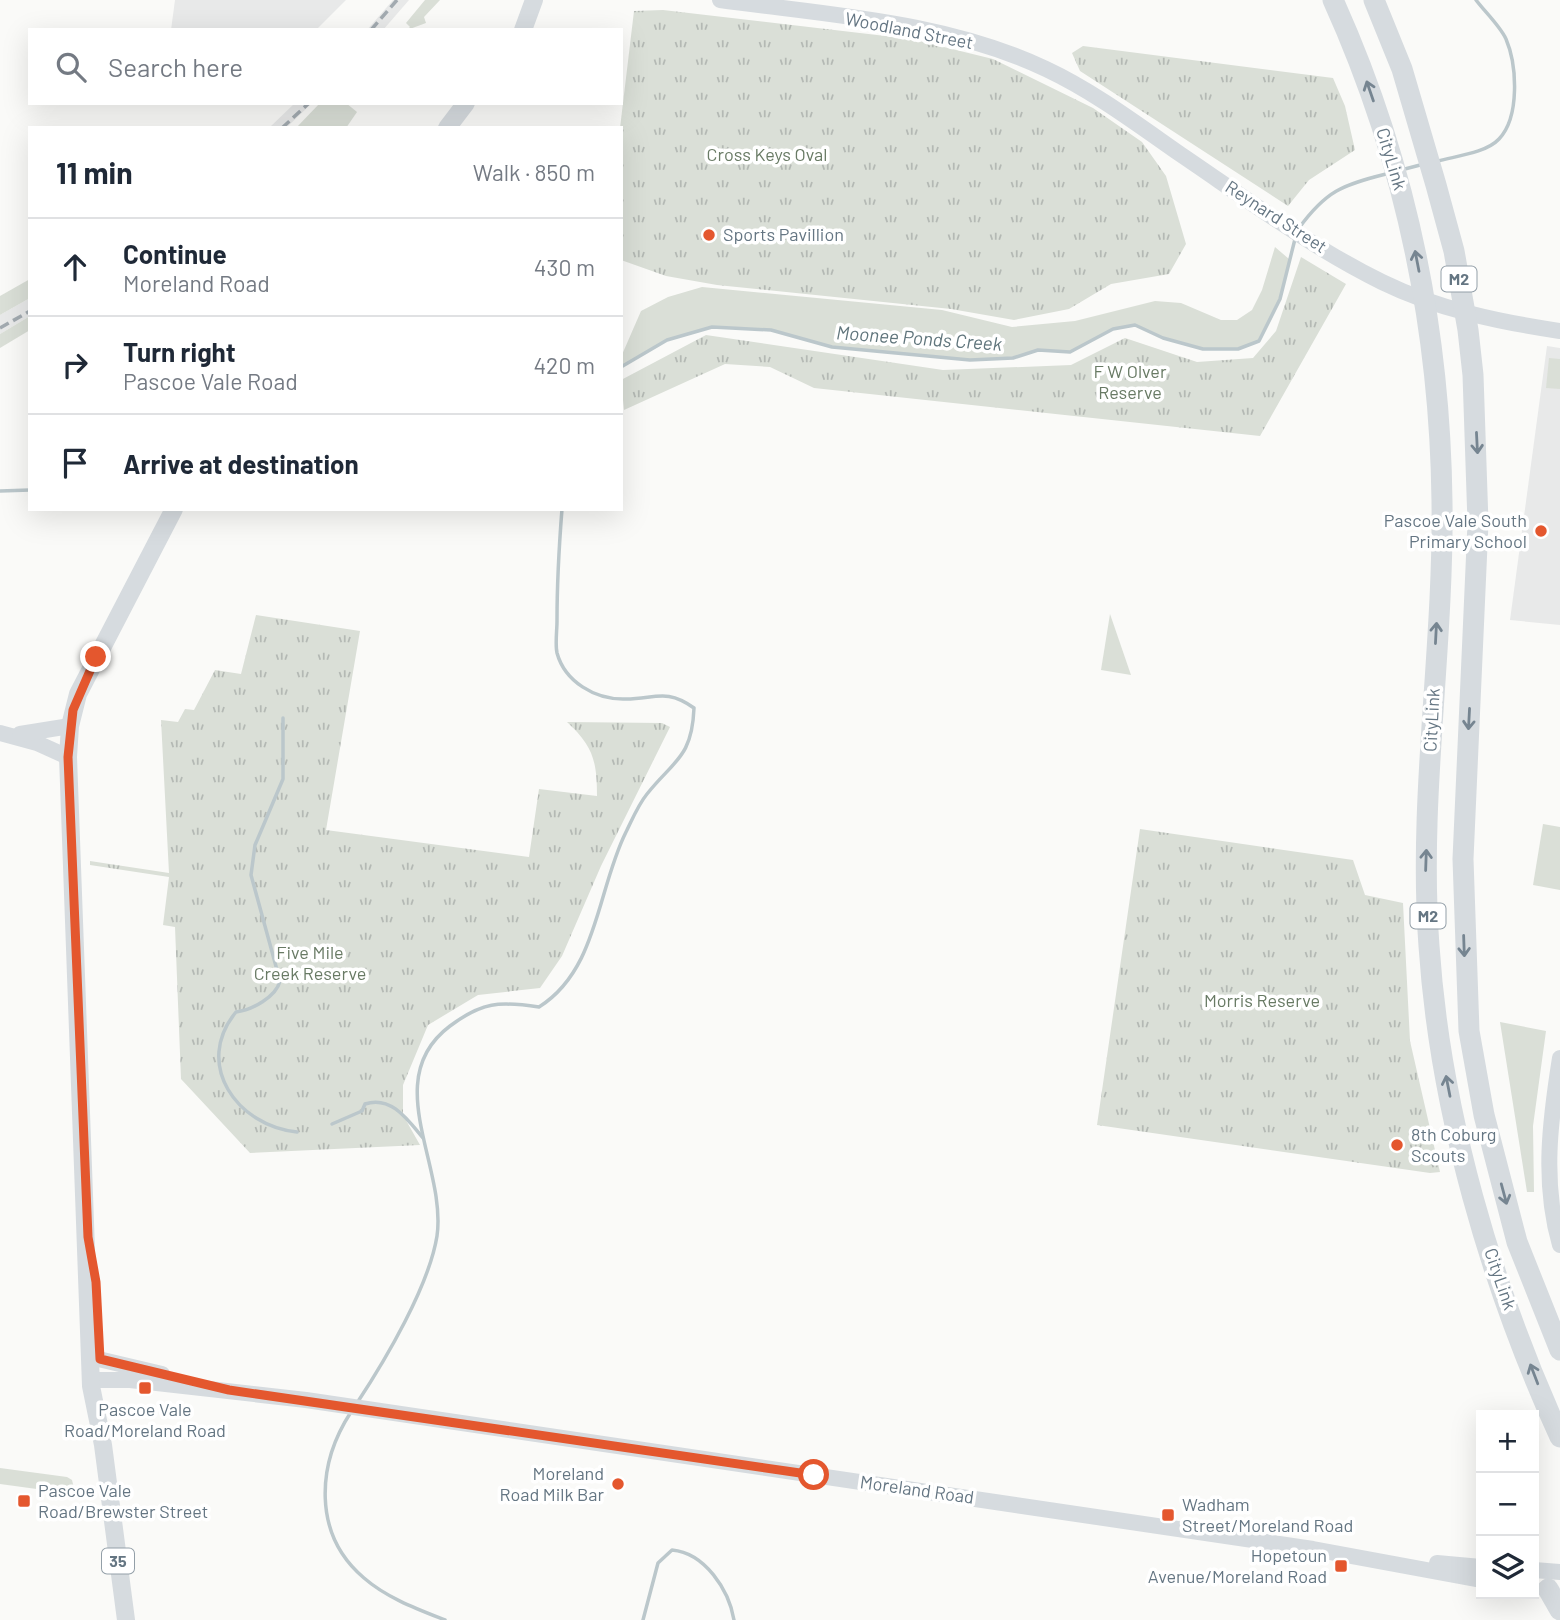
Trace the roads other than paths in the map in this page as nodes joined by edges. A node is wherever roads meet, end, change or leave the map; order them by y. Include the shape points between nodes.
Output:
1 (534, 0) edge
2 (720, 0) edge
3 (1333, 0) edge
4 (1374, 0) edge
5 (524, 28) edge
6 (1014, 55) joint
7 (464, 105) edge
8 (449, 126) edge
9 (1560, 331) edge
10 (173, 511) edge
11 (70, 726) junction
12 (4, 734) edge
13 (68, 757) junction
14 (1560, 1058) edge
15 (1560, 1114) edge
16 (1560, 1203) edge
17 (1560, 1245) edge
18 (1560, 1350) edge
19 (95, 1358) junction
20 (96, 1380) junction
21 (229, 1390) junction
22 (1560, 1437) edge
23 (1313, 1549) junction
24 (1476, 1566) edge
25 (1476, 1579) edge
26 (1550, 1585) edge
27 (1560, 1609) edge
28 (126, 1620) edge

1 - 5 main road
2 - 6 main road, Woodland Street via 898,26
22 -> 3 highway, CityLink / M2 via 1513,1318 1473,1192 1434,1010 1426,872 1442,505 1440,435 1429,328 1402,191 1367,83
4 -> 18 highway, CityLink / M2 via 1402,69 1436,185 1468,330 1477,453 1463,859 1469,1031 1483,1115 1517,1242
6 - 9 main road, Reynard Street via 1108,105 1330,253 1382,282 1513,324
7 - 8 main road
10 - 11 main road, 35 via 78,694
11 - 12 main road via 35,734
11 - 13 main road, 35
12 - 13 main road
13 - 19 main road, 35 via 86,1273
14 - 17 main road via 1549,1156 1552,1210
15 - 16 main road
19 - 20 main road, 35
19 - 21 main road, Moreland Road
20 - 21 main road, Moreland Road
20 - 28 main road, 35
21 - 23 main road, Moreland Road
23 - 24 main road, Moreland Road
23 - 25 main road, Moreland Road
26 - 27 highway

